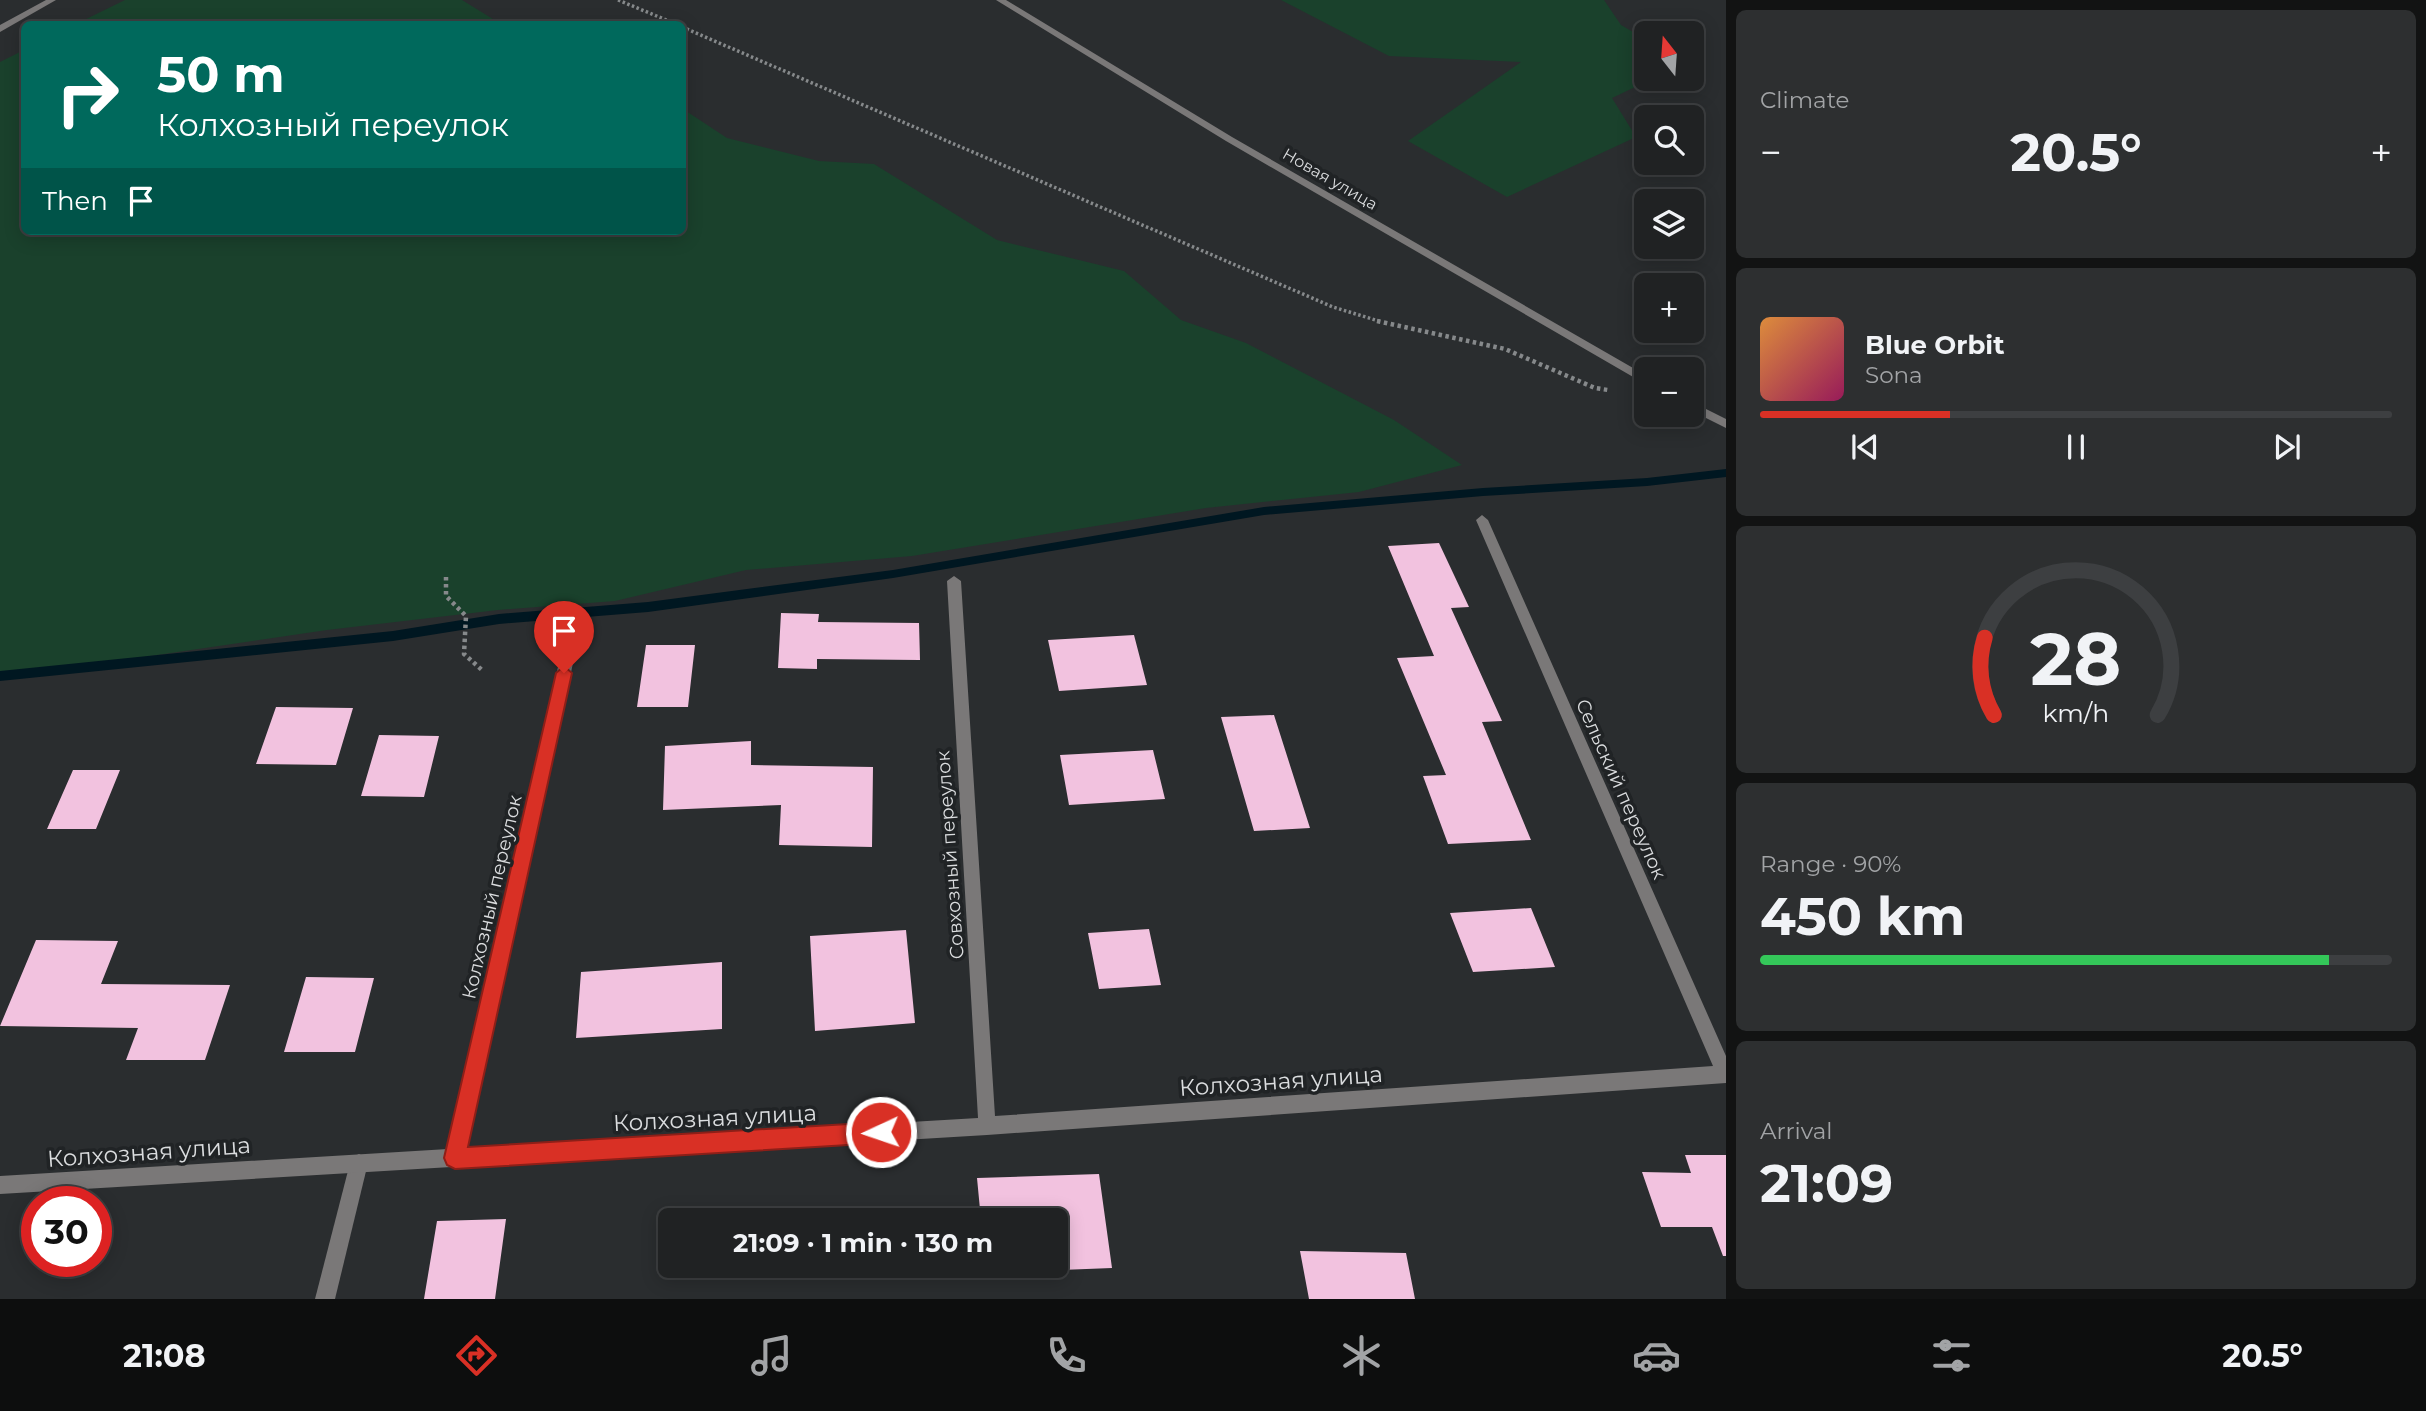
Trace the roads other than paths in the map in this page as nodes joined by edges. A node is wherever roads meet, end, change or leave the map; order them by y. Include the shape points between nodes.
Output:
1 (52, 0) edge
2 (1000, 0) edge
3 (0, 29) edge
4 (1634, 374) edge
5 (1704, 412) edge
6 (1726, 424) edge
7 (1482, 520) dead end
8 (954, 580) dead end
9 (570, 646) dead end
10 (1726, 1074) edge
11 (987, 1126) junction
12 (455, 1158) junction
13 (359, 1163) junction
14 (0, 1185) edge
15 (325, 1299) edge

1 - 3 street
2 - 4 street, Новая улица
5 - 6 street
7 - 10 street, Сельский переулок
8 - 11 street, Совхозный переулок
9 - 12 street, Колхозный переулок
10 - 11 street, Колхозная улица
11 - 12 street, Колхозная улица
12 - 13 street, Колхозная улица
13 - 14 street, Колхозная улица
13 - 15 street

